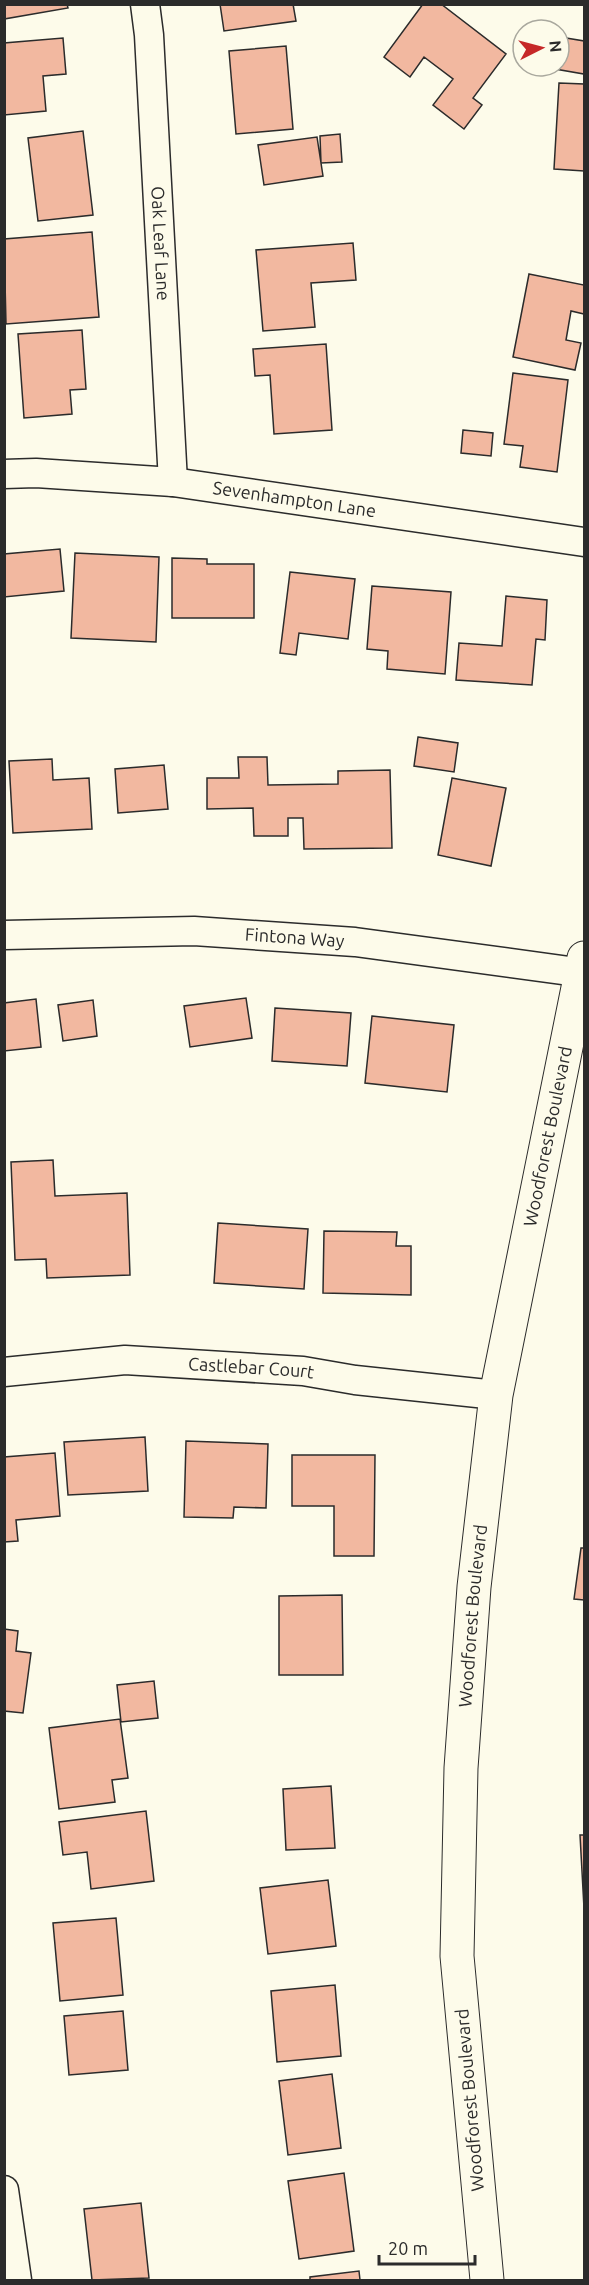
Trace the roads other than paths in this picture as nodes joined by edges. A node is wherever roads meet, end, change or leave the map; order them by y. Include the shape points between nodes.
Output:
1 (145, 4) edge
2 (4, 474) edge
3 (173, 482) junction
4 (585, 542) edge
5 (4, 935) edge
6 (584, 968) edge
7 (4, 1372) edge
8 (496, 1395) junction
9 (4, 2190) edge
10 (17, 2280) edge
11 (487, 2280) edge

1 - 3 street, Oak Leaf Lane
2 - 3 street, Sevenhampton Lane via 36,472
3 - 4 street, Sevenhampton Lane
5 - 6 street, Fintona Way via 194,931 355,942
6 - 8 main road, Woodforest Boulevard
7 - 8 street, Castlebar Court via 125,1360 303,1371
8 - 11 main road, Woodforest Boulevard via 474,1587 461,1768 457,1956
9 - 10 street

